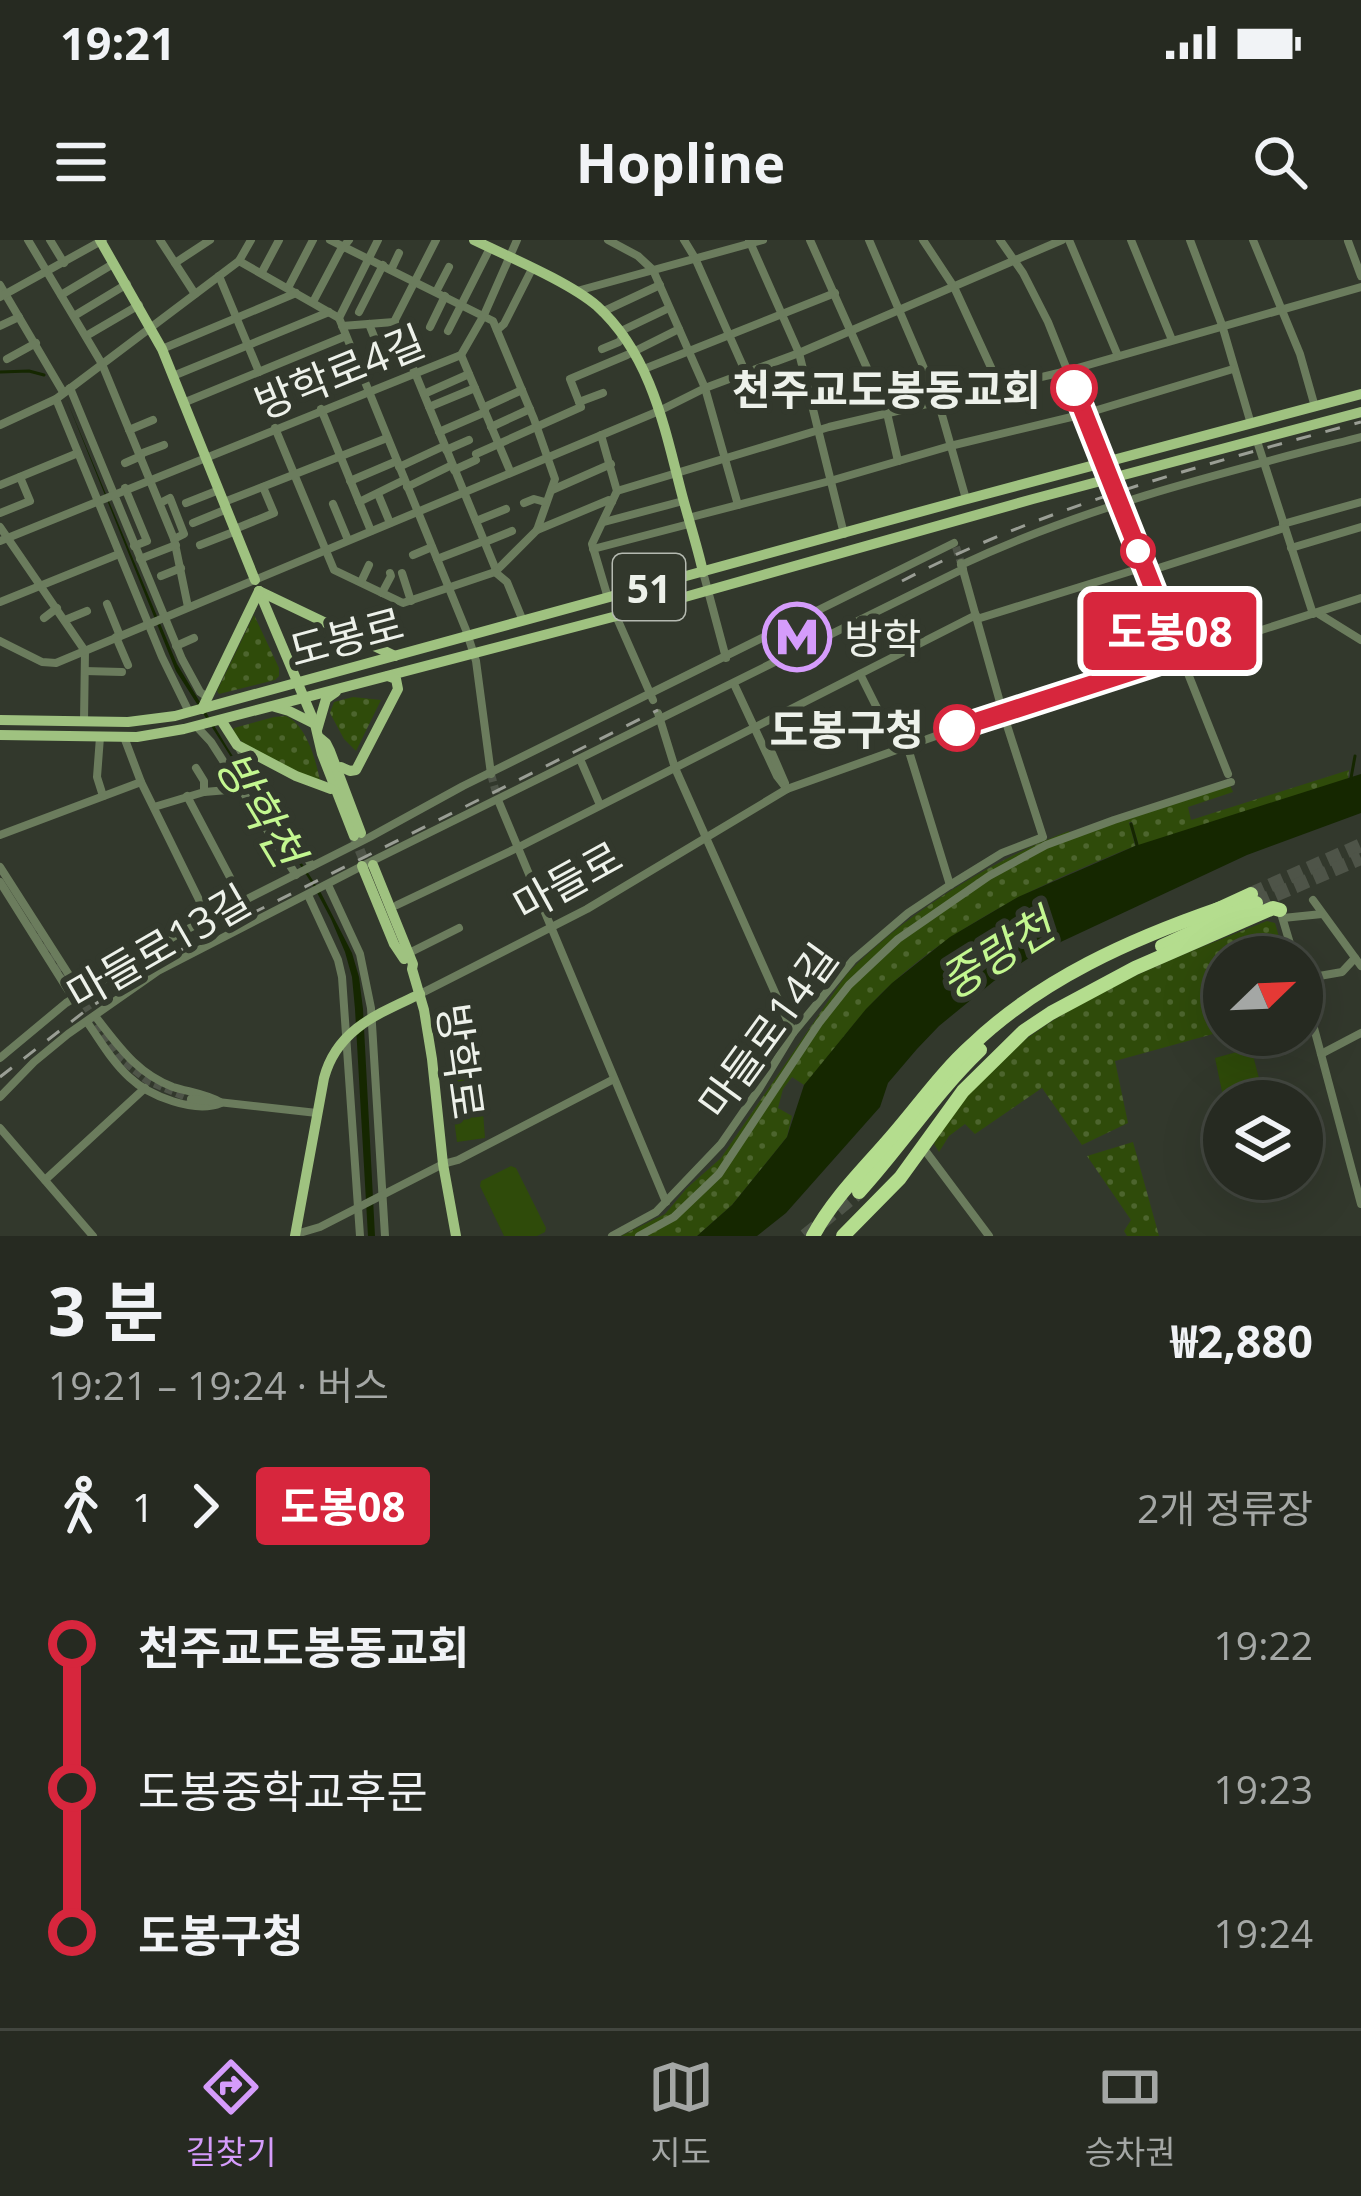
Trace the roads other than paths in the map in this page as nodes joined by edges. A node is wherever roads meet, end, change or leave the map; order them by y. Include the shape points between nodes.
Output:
1 (28, 240) edge
2 (50, 240) edge
3 (102, 240) edge
4 (160, 240) edge
5 (210, 240) edge
6 (250, 240) edge
7 (278, 240) edge
8 (314, 240) edge
9 (330, 240) edge
10 (378, 240) edge
11 (436, 240) edge
12 (474, 240) edge
13 (517, 240) edge
14 (608, 240) edge
15 (684, 240) edge
16 (763, 240) edge
17 (810, 240) edge
18 (869, 240) edge
19 (923, 240) edge
20 (1000, 240) edge
21 (1066, 240) edge
22 (1131, 240) edge
23 (1190, 240) edge
24 (1253, 240) edge
25 (1346, 240) edge
26 (750, 242) edge
27 (346, 243) edge
28 (629, 244) edge
29 (1361, 245) edge
30 (490, 248) junction
31 (399, 253) dead end
32 (508, 257) junction
33 (695, 258) junction
34 (368, 259) junction
35 (239, 261) junction
36 (1015, 261) junction
37 (64, 263) junction
38 (114, 263) junction
39 (175, 263) junction
40 (387, 267) junction
41 (449, 267) dead end
42 (532, 269) junction
43 (653, 270) junction
44 (262, 272) junction
45 (48, 273) junction
46 (219, 276) junction
47 (1361, 276) edge
48 (415, 281) junction
49 (127, 284) junction
50 (660, 285) junction
51 (954, 286) junction
52 (1361, 287) edge
53 (292, 290) junction
54 (578, 291) junction
55 (2, 292) edge
56 (835, 293) junction
57 (195, 294) junction
58 (441, 294) junction
59 (61, 295) junction
60 (313, 302) junction
61 (463, 304) junction
62 (139, 305) junction
63 (361, 308) dead end
64 (669, 308) junction
65 (900, 309) junction
66 (1281, 310) junction
67 (329, 312) junction
68 (602, 312) junction
69 (484, 315) junction
70 (74, 316) junction
71 (782, 316) junction
72 (19, 317) junction
73 (237, 318) junction
74 (395, 322) junction
75 (369, 324) junction
76 (1222, 325) junction
77 (0, 326) edge
78 (151, 326) junction
79 (342, 327) junction
80 (430, 327) dead end
81 (851, 328) junction
82 (679, 329) junction
83 (497, 330) junction
84 (448, 331) dead end
85 (622, 333) junction
86 (86, 336) junction
87 (730, 336) junction
88 (1172, 340) junction
89 (36, 344) junction
90 (248, 345) junction
91 (162, 349) junction
92 (602, 349) dead end
93 (688, 350) junction
94 (635, 351) junction
95 (799, 353) junction
96 (461, 355) junction
97 (1118, 356) junction
98 (7, 359) dead end
99 (383, 359) dead end
100 (102, 364) junction
101 (644, 369) junction
102 (1233, 369) junction
103 (745, 371) junction
104 (1067, 371) junction
105 (259, 372) junction
106 (416, 373) junction
107 (469, 374) junction
108 (172, 376) junction
109 (1000, 387) junction
110 (475, 388) junction
111 (705, 388) junction
112 (522, 390) junction
113 (368, 391) junction
114 (603, 393) dead end
115 (424, 394) junction
116 (1361, 394) edge
117 (62, 396) junction
118 (938, 401) junction
119 (92, 402) dead end
120 (579, 402) junction
121 (183, 403) junction
122 (78, 407) junction
123 (429, 407) junction
124 (1316, 407) junction
125 (530, 409) junction
126 (322, 410) junction
127 (484, 411) junction
128 (659, 411) junction
129 (1361, 412) edge
130 (887, 413) junction
131 (1084, 414) junction
132 (153, 420) dead end
133 (1, 423) edge
134 (1251, 424) junction
135 (491, 427) junction
136 (537, 427) junction
137 (274, 428) junction
138 (129, 430) junction
139 (819, 430) junction
140 (439, 432) junction
141 (601, 435) junction
142 (1361, 436) edge
143 (387, 438) junction
144 (470, 440) dead end
145 (1257, 441) junction
146 (499, 444) junction
147 (164, 445) dead end
148 (950, 446) junction
149 (445, 448) junction
150 (78, 453) junction
151 (141, 455) junction
152 (206, 456) junction
153 (548, 456) junction
154 (341, 457) junction
155 (726, 459) junction
156 (898, 461) junction
157 (1264, 462) junction
158 (125, 463) dead end
159 (398, 464) junction
160 (611, 464) junction
161 (1104, 464) junction
162 (453, 467) junction
163 (510, 471) junction
164 (676, 474) junction
165 (294, 475) junction
166 (20, 477) junction
167 (150, 479) junction
168 (1110, 479) junction
169 (350, 481) junction
170 (830, 482) junction
171 (406, 483) junction
172 (0, 485) edge
173 (263, 487) junction
174 (125, 488) junction
175 (463, 491) junction
176 (550, 491) junction
177 (617, 491) junction
178 (113, 494) junction
179 (378, 494) junction
180 (97, 500) junction
181 (224, 500) junction
182 (966, 500) junction
183 (683, 501) junction
184 (359, 502) junction
185 (545, 502) junction
186 (612, 502) junction
187 (186, 503) dead end
188 (524, 503) dead end
189 (1119, 503) junction
190 (333, 504) dead end
191 (1360, 504) edge
192 (738, 505) junction
193 (506, 509) dead end
194 (418, 512) junction
195 (0, 513) edge
196 (476, 521) junction
197 (689, 521) junction
198 (390, 523) junction
199 (602, 523) junction
200 (193, 524) dead end
201 (950, 524) junction
202 (1284, 526) junction
203 (1361, 526) edge
204 (0, 527) edge
205 (235, 530) junction
206 (536, 530) junction
207 (371, 531) junction
208 (512, 531) dead end
209 (844, 534) junction
210 (4, 539) edge
211 (348, 540) junction
212 (175, 542) junction
213 (484, 542) junction
214 (200, 545) dead end
215 (134, 546) junction
216 (432, 547) junction
217 (1291, 548) junction
218 (593, 549) junction
219 (325, 550) junction
220 (119, 554) junction
221 (413, 555) dead end
222 (140, 559) junction
223 (437, 559) junction
224 (369, 565) dead end
225 (962, 566) junction
226 (181, 568) junction
227 (1145, 569) junction
228 (496, 571) junction
229 (703, 572) junction
230 (390, 573) dead end
231 (402, 573) dead end
232 (161, 577) dead end
233 (361, 582) junction
234 (257, 585) junction
235 (41, 586) junction
236 (449, 589) junction
237 (708, 590) junction
238 (382, 593) junction
239 (608, 598) junction
240 (1361, 598) edge
241 (411, 601) junction
242 (0, 602) edge
243 (107, 604) dead end
244 (188, 607) junction
245 (58, 608) junction
246 (87, 611) dead end
247 (1315, 614) junction
248 (616, 616) junction
249 (164, 617) junction
250 (976, 617) junction
251 (44, 618) dead end
252 (65, 620) junction
253 (523, 622) junction
254 (148, 624) junction
255 (274, 625) junction
256 (118, 637) junction
257 (468, 637) junction
258 (194, 638) dead end
259 (1361, 640) edge
260 (0, 641) edge
261 (176, 646) junction
262 (85, 651) junction
263 (473, 652) junction
264 (395, 656) junction
265 (1180, 656) junction
266 (726, 658) junction
267 (367, 664) junction
268 (85, 671) junction
269 (860, 674) junction
270 (388, 676) junction
271 (298, 683) junction
272 (734, 684) junction
273 (344, 688) junction
274 (652, 697) junction
275 (304, 698) junction
276 (271, 706) junction
277 (200, 707) junction
278 (1003, 713) junction
279 (659, 716) junction
280 (0, 720) edge
281 (218, 720) junction
282 (83, 722) junction
283 (195, 726) junction
284 (756, 726) junction
285 (317, 731) junction
286 (0, 735) edge
287 (100, 737) junction
288 (124, 737) junction
289 (237, 745) junction
290 (902, 746) junction
291 (326, 753) junction
292 (580, 759) junction
293 (341, 767) junction
294 (196, 768) dead end
295 (675, 768) junction
296 (491, 774) junction
297 (141, 782) junction
298 (238, 785) junction
299 (331, 789) junction
300 (787, 789) junction
301 (204, 792) junction
302 (103, 796) junction
303 (187, 796) junction
304 (497, 800) junction
305 (600, 805) junction
306 (154, 808) junction
307 (0, 835) edge
308 (707, 837) junction
309 (360, 838) junction
310 (517, 848) junction
311 (370, 864) junction
312 (311, 867) junction
313 (0, 874) edge
314 (297, 874) junction
315 (950, 886) junction
316 (324, 887) junction
317 (12, 894) dead end
318 (309, 895) junction
319 (1313, 900) dead end
320 (243, 902) junction
321 (397, 905) junction
322 (1221, 908) junction
323 (1282, 914) junction
324 (1323, 914) junction
325 (208, 919) junction
326 (459, 928) dead end
327 (551, 928) junction
328 (1288, 936) edge
329 (410, 960) junction
330 (1358, 962) edge
331 (1323, 976) edge
332 (420, 994) junction
333 (76, 996) junction
334 (91, 1018) junction
335 (369, 1018) junction
336 (793, 1033) junction
337 (1361, 1033) edge
338 (348, 1034) junction
339 (1323, 1053) edge
340 (124, 1055) junction
341 (1322, 1056) edge
342 (0, 1058) edge
343 (116, 1063) junction
344 (614, 1079) junction
345 (145, 1088) junction
346 (0, 1097) edge
347 (191, 1099) tunnel mouth
348 (221, 1102) junction
349 (945, 1104) junction
350 (317, 1113) junction
351 (0, 1128) edge
352 (926, 1144) junction
353 (443, 1164) junction
354 (46, 1180) junction
355 (859, 1192) tunnel mouth
356 (380, 1198) junction
357 (666, 1202) junction
358 (1361, 1204) edge
359 (360, 1208) junction
360 (320, 1232) edge
361 (295, 1235) edge
362 (93, 1236) edge
363 (360, 1236) edge
364 (385, 1236) edge
365 (456, 1236) edge
366 (612, 1236) edge
367 (639, 1236) edge
368 (813, 1236) edge
369 (839, 1236) edge
370 (989, 1236) edge

1 - 45 street
2 - 37 street
3 - 37 street
3 - 38 main road
4 - 39 street
5 - 39 street
6 - 35 street
7 - 44 street
8 - 53 street
9 - 27 street
10 - 34 street
11 - 48 street
12 - 30 main road
13 - 32 street, 방학로4길
14 - 28 street
15 - 33 street
16 - 26 street
17 - 56 street
18 - 65 street
19 - 51 street
20 - 36 street
21 - 36 street
21 - 97 street
22 - 88 street
23 - 76 street
24 - 66 street
25 - 29 street
25 - 47 street
26 - 33 street
26 - 71 street
27 - 34 street
27 - 60 street
28 - 43 street
30 - 32 main road
30 - 61 street
31 - 40 street
32 - 42 main road
32 - 69 street, 방학로4길
33 - 43 street
33 - 87 street
34 - 40 street
34 - 79 street
35 - 44 street
35 - 46 street
36 - 51 street
36 - 104 street
37 - 45 street
38 - 49 main road
38 - 59 street
39 - 57 street
40 - 48 street
40 - 63 street
41 - 58 street
42 - 54 main road
42 - 83 street
43 - 50 street
43 - 54 street
44 - 53 street
45 - 55 street
45 - 59 street
46 - 57 street
46 - 73 street
48 - 58 street
48 - 74 street
49 - 62 main road
49 - 70 street
50 - 64 street
50 - 68 street
51 - 65 street
51 - 109 street
52 - 66 street
53 - 60 street
53 - 73 street
54 - 68 main road
55 - 72 street
56 - 71 street
56 - 81 street
57 - 78 street
58 - 61 street
58 - 80 street
59 - 70 street
60 - 67 street
61 - 69 street
61 - 84 street
62 - 78 main road
62 - 86 street
64 - 82 street
64 - 85 street
65 - 81 street
65 - 118 street
66 - 76 street
66 - 124 street
67 - 79 street
67 - 90 street
68 - 85 main road
69 - 83 street
69 - 96 street, 방학로4길
70 - 86 street
71 - 87 street
71 - 95 street
72 - 77 street
72 - 89 street
73 - 90 street
73 - 91 street
74 - 75 street
74 - 106 street
75 - 79 street
75 - 99 street
76 - 88 street
76 - 102 street
78 - 91 main road
78 - 100 street
79 - 105 street
79 - 113 street
81 - 95 street
81 - 130 street
82 - 93 street
82 - 94 street
83 - 112 street
85 - 92 street
85 - 94 main road
86 - 100 street
87 - 93 street
87 - 103 street
88 - 97 street
89 - 98 street
89 - 117 street
90 - 105 street
90 - 108 street
91 - 108 main road
93 - 101 street
93 - 111 street
94 - 101 main road
94 - 120 street via 570,379
95 - 103 street
95 - 139 street
96 - 106 street, 방학로4길
96 - 107 street
97 - 104 street
100 - 117 street
100 - 138 street
101 - 128 main road
102 - 131 street
102 - 134 street
103 - 111 street
104 - 109 street
104 - 131 street
105 - 121 street
106 - 113 street, 방학로4길
106 - 115 street
107 - 110 street
107 - 115 street
108 - 121 main road
109 - 118 street
110 - 123 street
110 - 127 street
111 - 128 street
111 - 155 street
112 - 125 street
112 - 127 street
113 - 126 street, 방학로4길
113 - 143 street
114 - 120 street
115 - 123 street
116 - 124 main road, 도봉로 / 51
117 - 122 street
117 - 133 street
117 - 150 street
118 - 130 street
118 - 148 street
119 - 122 street
120 - 136 street
121 - 152 main road
122 - 178 street
123 - 140 street
124 - 134 main road, 도봉로 / 51
125 - 135 street
125 - 136 street
126 - 137 street, 방학로4길
126 - 154 street
127 - 135 street
127 - 140 street
128 - 141 street
128 - 164 main road
129 - 145 main road, 도봉로 / 51
130 - 139 street
130 - 156 street
131 - 148 street
131 - 161 street
132 - 138 street
134 - 161 main road, 도봉로 / 51
135 - 146 street
136 - 146 street
136 - 153 street
137 - 152 street, 방학로4길
137 - 165 street
138 - 151 street
139 - 155 street
139 - 170 street
140 - 149 street
141 - 153 street
141 - 160 street
142 - 157 street, 마들로13길
143 - 154 street
143 - 159 street
144 - 149 street
145 - 157 street
145 - 168 main road, 도봉로 / 51
146 - 162 street
146 - 163 street
147 - 151 street
148 - 156 street
148 - 182 street
149 - 159 street
149 - 162 street
150 - 166 street
150 - 180 street
151 - 158 street
151 - 167 street
152 - 167 street
152 - 181 main road
153 - 163 street
153 - 176 street
154 - 165 street
154 - 169 street
155 - 164 street
155 - 192 street
156 - 170 street
157 - 189 street, 마들로13길
157 - 202 street
159 - 169 street
159 - 171 street
160 - 176 street
160 - 177 street
161 - 168 street
161 - 182 main road, 도봉로 / 51
162 - 171 street
162 - 175 street
163 - 175 street
164 - 177 street
164 - 183 main road
165 - 173 street
165 - 219 street
166 - 172 street
166 - 195 street via 30,501
167 - 174 street
167 - 212 street
168 - 189 street
168 - 201 main road, 도봉로 / 51
169 - 184 street
170 - 192 street
170 - 209 street
171 - 179 street
171 - 194 street
173 - 181 street
173 - 205 street via 274,513
174 - 178 street
174 - 215 street via 147,541
175 - 194 street
175 - 196 street
176 - 185 street
177 - 186 street
178 - 180 street
178 - 215 street
179 - 184 street
179 - 198 street
180 - 210 street
180 - 220 street
181 - 187 street
181 - 200 street
181 - 205 main road
182 - 209 main road, 도봉로 / 51
183 - 197 main road
183 - 199 street
184 - 207 street
185 - 188 street
185 - 206 street
186 - 199 street
186 - 206 street
189 - 225 street, 마들로13길
189 - 227 street
190 - 211 street
191 - 202 street
192 - 197 street
193 - 196 street
194 - 198 street
194 - 216 street
196 - 213 street
197 - 218 street
197 - 229 main road
198 - 207 street
199 - 218 street
201 - 237 main road, 도봉로 / 51
201 - 266 street via 955,545
202 - 217 street
202 - 227 street
203 - 217 street
204 - 210 street
205 - 214 street
205 - 234 main road
206 - 228 street
207 - 211 street
208 - 213 street
209 - 229 main road, 도봉로 / 51
210 - 235 street
211 - 219 street
212 - 222 street
212 - 226 street
213 - 223 street
213 - 228 street
215 - 222 street
216 - 221 street
216 - 223 street
217 - 247 street
218 - 239 street
219 - 233 street via 334,570
219 - 234 street
220 - 235 street
220 - 254 street
222 - 249 street
223 - 236 street
224 - 233 street
225 - 250 street
225 - 272 street, 마들로13길
226 - 232 street
226 - 244 street
227 - 250 street
227 - 265 street
228 - 236 street
228 - 253 street
229 - 237 street
229 - 239 main road, 도봉로 / 51
230 - 238 street
231 - 241 street
233 - 238 street
234 - 244 street
234 - 255 main road
234 - 264 main road
234 - 277 main road
235 - 242 street
235 - 245 street
236 - 241 street
236 - 257 street
237 - 248 main road, 도봉로 / 51
237 - 266 street
238 - 241 street
239 - 253 main road, 도봉로 / 51
240 - 247 street, 마들로
243 - 256 street
244 - 249 street
245 - 251 street
245 - 252 street
246 - 252 street
247 - 259 street
247 - 265 street, 마들로
248 - 263 main road, 도봉로 / 51
248 - 274 street
249 - 254 street
249 - 261 street
250 - 269 street
250 - 278 street
252 - 262 street
253 - 257 main road, 도봉로 / 51
254 - 256 street
254 - 277 street
255 - 267 main road via 293,609 363,644
255 - 271 main road
256 - 262 street
256 - 268 street via 125,669
257 - 263 street
257 - 264 main road, 도봉로 / 51
258 - 261 street
260 - 262 street via 49,663
261 - 277 street
262 - 268 street
263 - 270 main road, 도봉로 / 51
263 - 296 street
264 - 267 main road, 도봉로 / 51
265 - 278 street, 마들로
265 - 367 street via 1230,778 1046,845 898,939 819,1023 719,1174
266 - 274 street
267 - 271 main road, 도봉로 / 51
268 - 282 street
269 - 284 street
269 - 290 street
270 - 273 main road, 도봉로 / 51
270 - 293 main road via 398,689 356,770
271 - 275 main road
271 - 277 main road, 도봉로 / 51
272 - 279 street, 마들로13길
272 - 284 street
273 - 275 main road, 도봉로 / 51
273 - 285 main road via 326,699
274 - 296 street
275 - 276 main road, 도봉로 / 51
275 - 285 main road
276 - 281 main road, 도봉로 / 51
276 - 285 main road
277 - 282 main road, 도봉로 / 51 via 146,721
278 - 290 street, 마들로
278 - 315 street, 마들로14길 via 1042,837
279 - 292 street, 마들로13길
279 - 295 street
280 - 282 main road, 도봉로 / 51
281 - 283 main road, 도봉로 / 51
281 - 289 main road
283 - 288 main road, 도봉로 / 51
283 - 298 street
284 - 295 street
284 - 300 street
285 - 291 main road
286 - 287 main road, 도봉로 / 51
287 - 288 main road, 도봉로 / 51
287 - 302 street
288 - 297 street
289 - 299 main road
289 - 312 street
290 - 300 street, 마들로
290 - 315 street
291 - 293 main road
291 - 299 main road via 320,762
291 - 309 main road
292 - 304 street, 마들로13길
292 - 305 street
293 - 309 main road
294 - 301 street
295 - 305 street
295 - 308 street
296 - 309 street
297 - 302 street
297 - 306 street
298 - 301 street
298 - 314 street
299 - 309 main road
300 - 308 street, 마들로
301 - 303 street
302 - 307 street
303 - 306 street
303 - 320 street
304 - 310 street
304 - 311 street, 마들로13길
305 - 310 street
306 - 325 street
308 - 327 street, 마들로
308 - 336 street
309 - 312 street
310 - 321 street
310 - 327 street
311 - 316 street, 마들로13길
311 - 321 main road
311 - 329 main road, 방학로
312 - 314 street
313 - 317 street
313 - 333 street via 66,968
314 - 320 street
315 - 336 street, 마들로14길 via 863,950
316 - 318 street, 마들로13길
316 - 335 street via 360,954
318 - 334 street, 마들로13길 via 158,971
318 - 338 street via 338,961
319 - 324 street
320 - 325 street
321 - 329 main road
322 - 349 highway via 1254,898 1075,989 1015,1033
322 - 355 highway via 1070,981 1019,1015 958,1071
322 - 368 highway via 1082,966 1005,1016 950,1066
323 - 324 street
323 - 328 street
323 - 352 highway via 1274,908 1051,1013 963,1091
324 - 330 street
325 - 333 street
326 - 329 street, 방학로
327 - 332 street, 마들로
327 - 344 street
329 - 332 main road, 방학로
330 - 331 street
332 - 335 main road, 마들로
332 - 353 main road, 방학로
333 - 342 street
334 - 340 street
334 - 343 street
334 - 346 street, 마들로13길
335 - 338 main road, 마들로
335 - 356 street
336 - 357 street, 마들로14길 via 721,1144
337 - 339 street
338 - 350 main road via 328,1066
338 - 359 street
340 - 343 street
340 - 348 street via 159,1081
341 - 358 street
343 - 345 street
344 - 353 street, 방학로
344 - 357 street
345 - 348 street via 194,1105
345 - 354 street
347 - 348 street
348 - 350 street
349 - 352 highway
349 - 369 highway
350 - 361 main road
351 - 354 street
352 - 369 highway
352 - 370 street
353 - 356 street, 방학로
353 - 365 main road, 방학로
354 - 362 street
356 - 359 street, 방학로
356 - 364 street
357 - 366 street, 마들로14길
359 - 360 street
359 - 363 street
360 - 361 street

